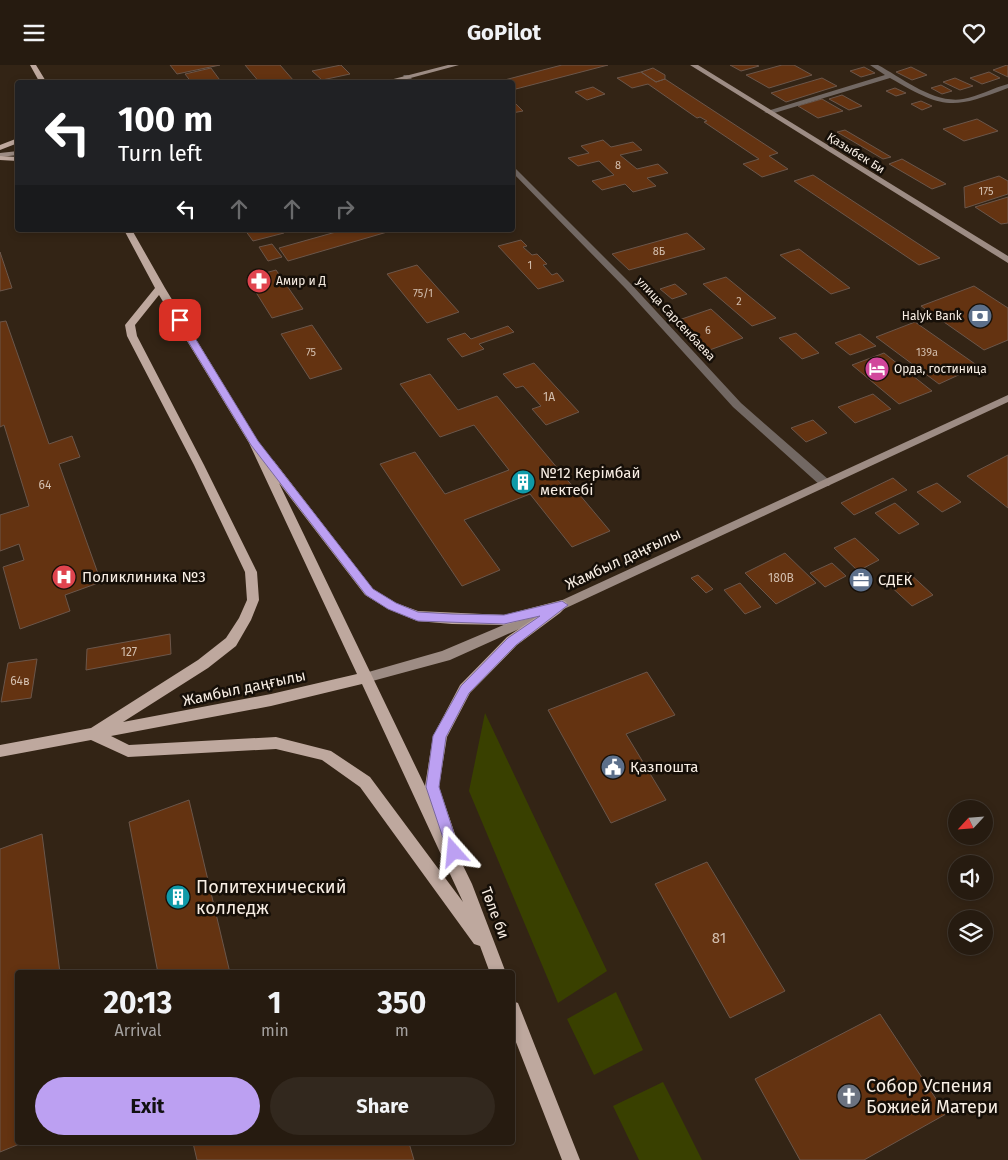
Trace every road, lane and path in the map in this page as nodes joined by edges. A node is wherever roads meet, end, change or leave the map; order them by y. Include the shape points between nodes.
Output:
1 (33, 65) edge
2 (456, 65) edge
3 (692, 65) edge
4 (873, 65) edge
5 (892, 75) junction
6 (406, 76) junction
7 (42, 80) edge
8 (392, 80) edge
9 (410, 80) edge
10 (1008, 86) edge
11 (768, 112) junction
12 (15, 141) edge
13 (0, 148) edge
14 (15, 154) edge
15 (0, 156) edge
16 (15, 158) edge
17 (515, 170) edge
18 (129, 232) edge
19 (1008, 260) edge
20 (160, 288) junction
21 (1008, 398) edge
22 (254, 443) junction
23 (826, 483) junction
24 (562, 605) junction
25 (365, 678) junction
26 (93, 735) junction
27 (0, 751) edge
28 (464, 884) junction
29 (491, 953) junction
30 (497, 970) edge
31 (515, 1017) edge
32 (571, 1160) edge

1 - 7 main road
2 - 6 street
3 - 11 street, Қазыбек Би
4 - 5 street
5 - 10 street via 950,102
5 - 11 street
6 - 8 street
6 - 9 street
11 - 19 street, Қазыбек Би
12 - 13 main road
14 - 15 street
15 - 16 main road
17 - 23 street, улица Сарсенбаева via 628,286 737,405
18 - 20 main road
20 - 22 main road
20 - 26 main road via 130,325 132,337 252,572 253,600 231,642 203,664
21 - 23 street, Жамбыл даңғылы
22 - 24 main road via 370,592 392,606 418,616 504,620
22 - 25 main road, Төле би
23 - 24 street, Жамбыл даңғылы
24 - 25 street, Жамбыл даңғылы via 445,655
24 - 28 main road via 512,641 465,689 440,736 432,787
25 - 26 main road, Жамбыл даңғылы
25 - 28 main road, Төле би
26 - 27 main road, Жамбыл даңғылы
26 - 29 main road via 128,751 276,743 326,755 366,782
28 - 29 main road, Төле би
29 - 30 main road, Төле би
31 - 32 main road

